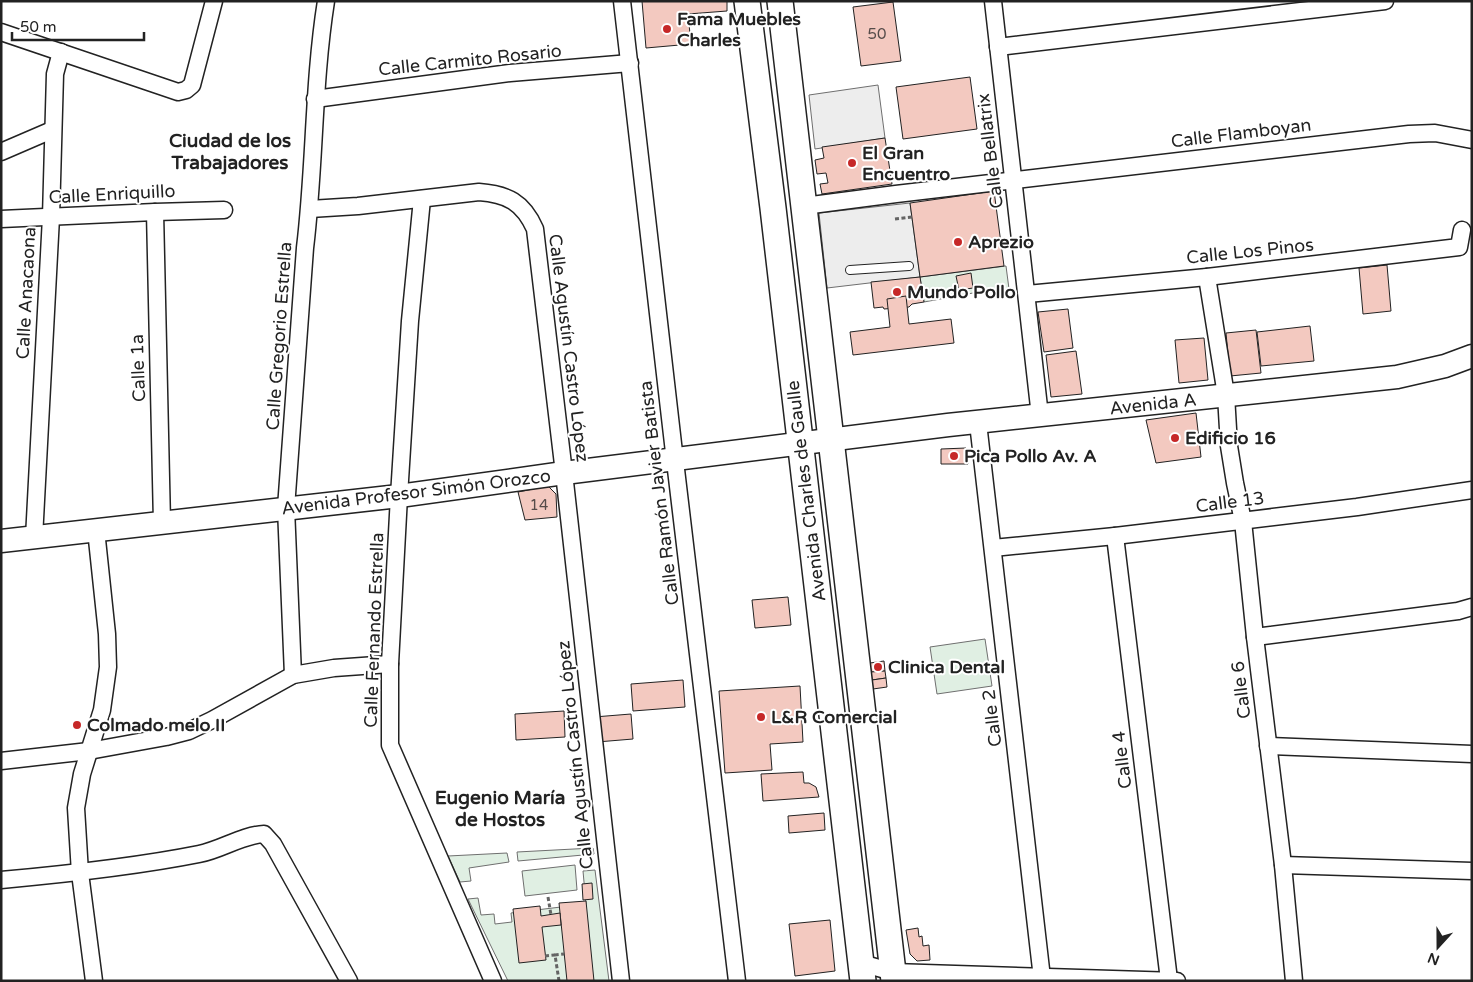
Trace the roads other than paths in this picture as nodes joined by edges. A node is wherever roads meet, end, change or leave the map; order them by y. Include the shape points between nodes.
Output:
1 (214, 1) edge
2 (326, 1) edge
3 (622, 1) edge
4 (747, 1) edge
5 (780, 1) edge
6 (993, 1) edge
7 (1384, 1) edge
8 (1, 32) edge
9 (998, 47) junction
10 (61, 52) junction
11 (630, 63) junction
12 (315, 99) junction
13 (52, 130) junction
14 (1472, 140) edge
15 (1, 152) edge
16 (1014, 180) junction
17 (422, 200) junction
18 (788, 207) junction
19 (310, 209) junction
20 (224, 210) dead end
21 (155, 212) junction
22 (51, 217) junction
23 (1, 219) edge
24 (1462, 230) dead end
25 (910, 266) dead end
26 (850, 270) dead end
27 (1208, 277) junction
28 (1027, 294) junction
29 (1472, 356) edge
30 (1226, 395) junction
31 (1040, 416) junction
32 (978, 423) junction
33 (831, 441) junction
34 (800, 444) junction
35 (675, 461) junction
36 (564, 473) junction
37 (1472, 490) edge
38 (399, 496) junction
39 (286, 508) junction
40 (1243, 520) junction
41 (162, 523) junction
42 (96, 530) junction
43 (1115, 536) junction
44 (34, 538) junction
45 (1, 541) edge
46 (993, 548) junction
47 (1472, 607) edge
48 (1255, 637) junction
49 (390, 664) junction
50 (293, 675) junction
51 (1268, 746) junction
52 (89, 751) junction
53 (1472, 754) edge
54 (1, 761) edge
55 (1283, 865) junction
56 (1472, 871) edge
57 (80, 873) junction
58 (1, 880) edge
59 (862, 972) edge
60 (894, 977) edge
61 (1042, 978) junction
62 (1169, 980) edge
63 (94, 981) edge
64 (349, 981) edge
65 (493, 981) edge
66 (621, 981) edge
67 (737, 981) edge
68 (1176, 981) edge
69 (1294, 981) edge

1 - 10 street via 192,84 186,90 178,92 164,88
2 - 12 street, Calle Gregorio Estrella
3 - 11 street, Calle Ramón Javier Batista
4 - 18 main road, Avenida Charles de Gaulle
5 - 18 main road, Avenida Charles de Gaulle
6 - 9 street, Calle Bellatrix
7 - 9 street
8 - 10 street
9 - 16 street, Calle Bellatrix
10 - 13 street, Calle Anacaona via 55,74
11 - 12 street, Calle Carmito Rosario via 510,73
11 - 35 street, Calle Ramón Javier Batista
12 - 19 street, Calle Gregorio Estrella
13 - 15 street
13 - 22 street, Calle Anacaona
14 - 16 street, Calle Flamboyan via 1435,133 1409,134
16 - 18 street, Calle Flamboyan
16 - 28 street, Calle Bellatrix
17 - 19 street, Calle Agustín Castro López
17 - 36 street, Calle Agustín Castro López via 493,193 517,203 529,215 536,240
17 - 38 street, Calle Fernando Estrella via 410,321
18 - 33 main road, Avenida Charles de Gaulle
18 - 34 main road, Avenida Charles de Gaulle
19 - 39 street, Calle Gregorio Estrella
20 - 21 street, Calle Enriquillo
21 - 22 street, Calle Enriquillo
21 - 41 street, Calle 1a
22 - 23 street, Calle Enriquillo
22 - 44 street, Calle Anacaona
24 - 27 street, Calle Los Pinos via 1459,247
25 - 26 lane
27 - 28 street, Calle Los Pinos
27 - 30 street, Calle 6
28 - 31 street, Calle Bellatrix
29 - 30 main road, Avenida A via 1397,377
30 - 31 main road, Avenida A
30 - 40 street, Calle 6 via 1234,483
31 - 32 main road, Avenida A
32 - 33 main road, Avenida A
32 - 46 street, Calle 2
33 - 34 main road, Avenida Profesor Simón Orozco
33 - 60 main road, Avenida Charles de Gaulle
34 - 35 main road, Avenida Profesor Simón Orozco
34 - 59 main road, Avenida Charles de Gaulle
35 - 36 main road, Avenida Profesor Simón Orozco
35 - 67 street, Calle Ramón Javier Batista
36 - 38 main road, Avenida Profesor Simón Orozco
36 - 66 street, Calle Agustín Castro López
37 - 40 street, Calle 13
38 - 39 main road, Avenida Profesor Simón Orozco
38 - 49 street, Calle Fernando Estrella
39 - 41 main road, Avenida Profesor Simón Orozco
39 - 50 street, Calle Gregorio Estrella
40 - 43 street, Calle 13
40 - 48 street, Calle 6
41 - 42 main road, Avenida Profesor Simón Orozco
42 - 44 main road, Avenida Profesor Simón Orozco
42 - 52 street via 108,667 102,710
43 - 46 street, Calle 13
43 - 62 street, Calle 4
44 - 45 main road, Avenida Profesor Simón Orozco
46 - 61 street, Calle 2
47 - 48 street
48 - 51 street, Calle 6
49 - 50 street
49 - 65 street, Calle Fernando Estrella via 390,745
50 - 52 street via 189,731
51 - 53 street
51 - 55 street, Calle 6
52 - 54 street
52 - 57 street via 76,808
55 - 56 street
55 - 69 street, Calle 6
57 - 58 street
57 - 63 street
57 - 64 street via 201,854 252,835 264,834 273,844
59 - 60 street
60 - 61 street
61 - 62 street
62 - 68 street

